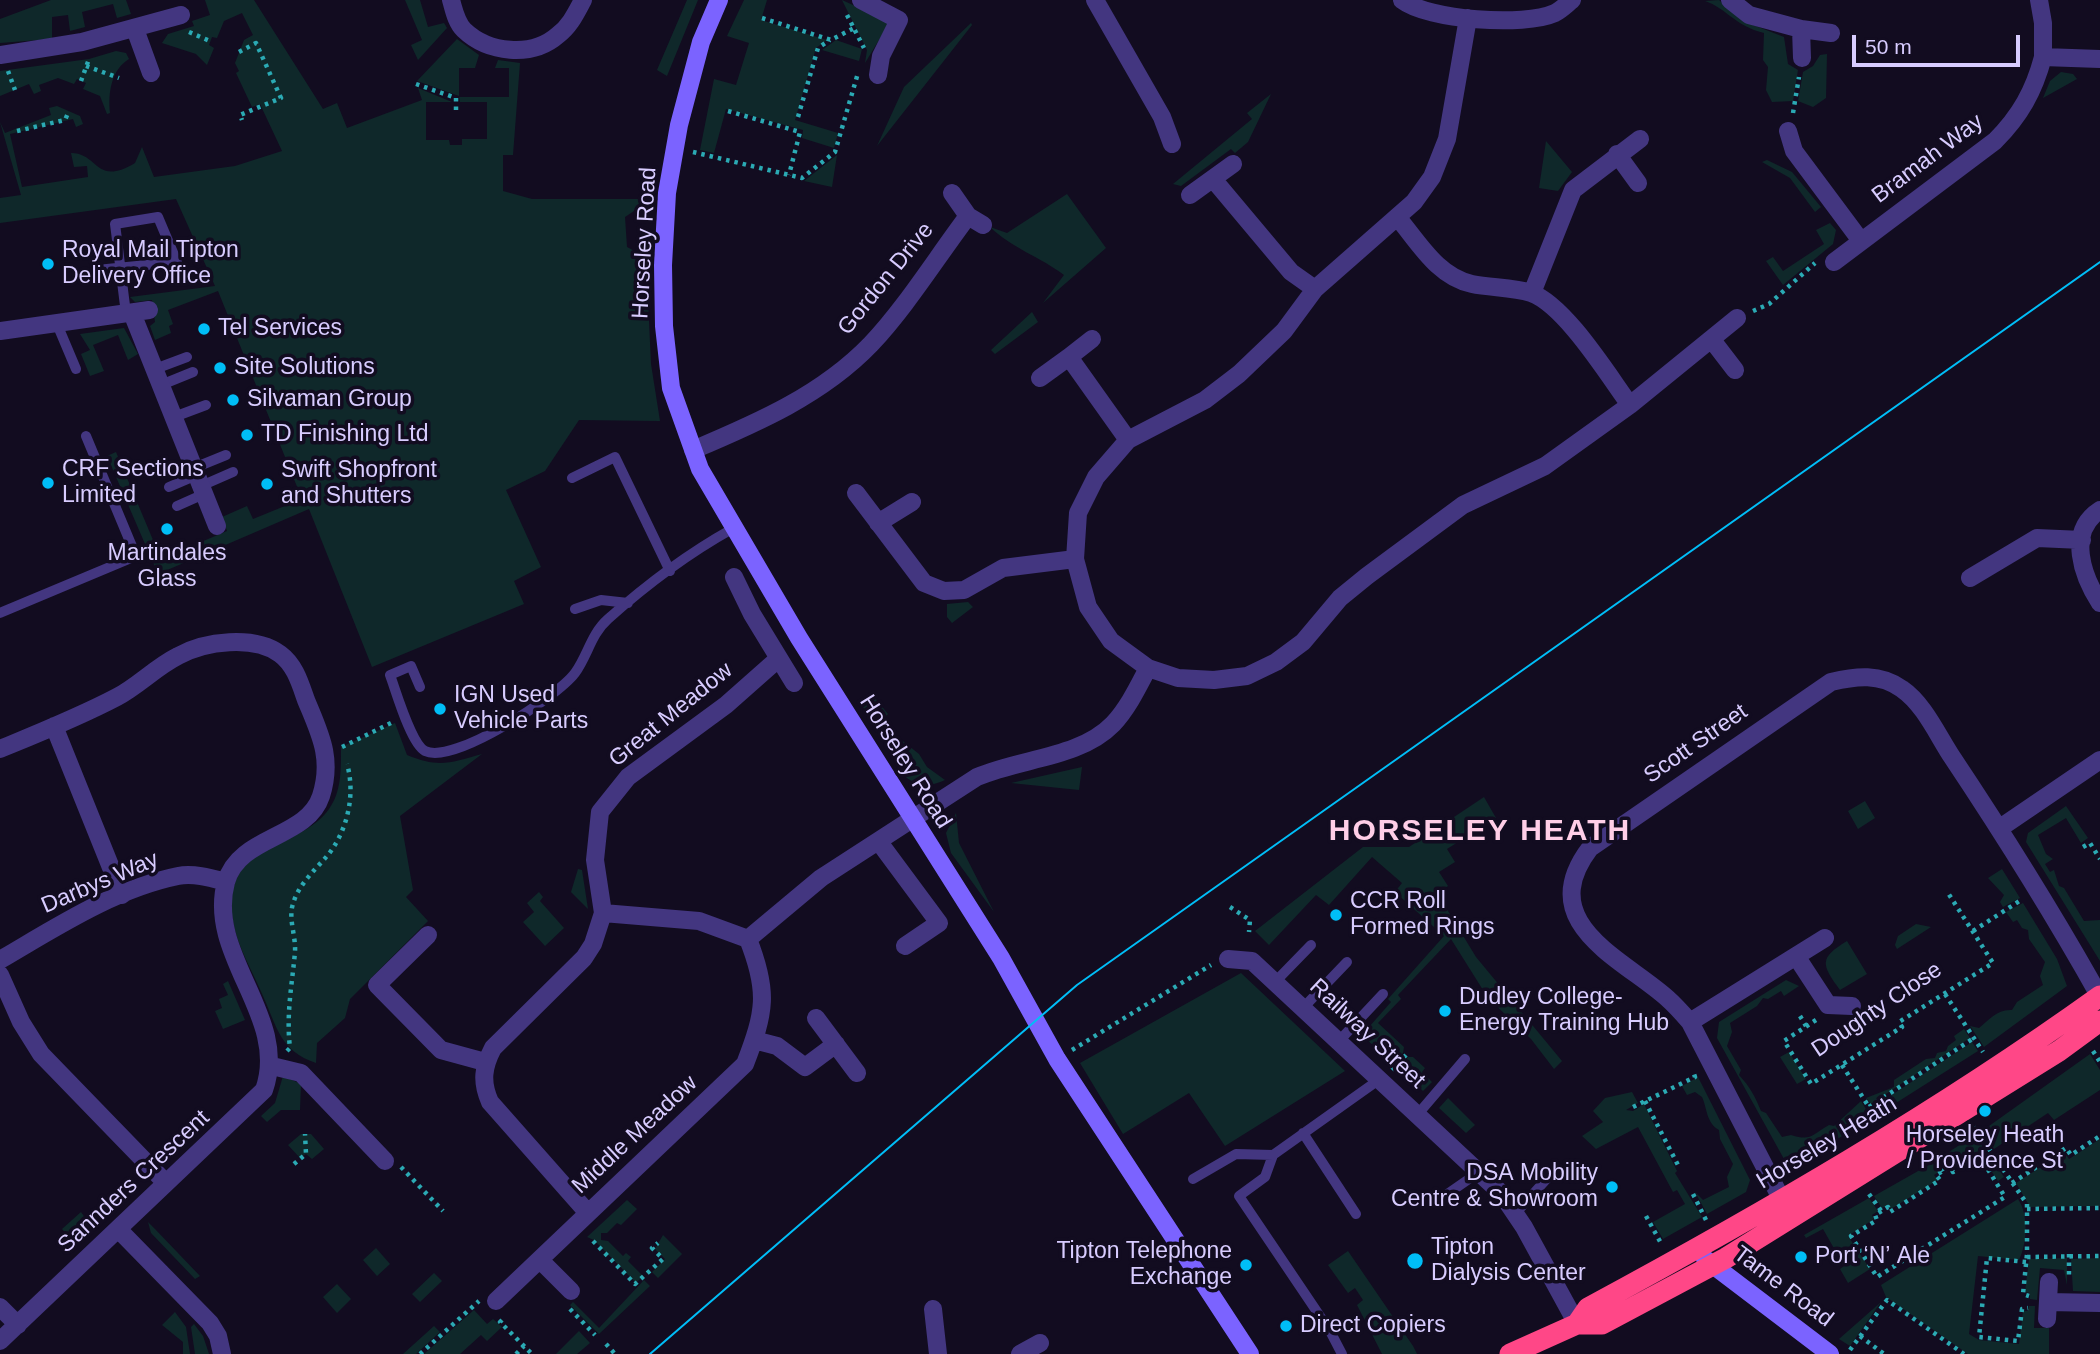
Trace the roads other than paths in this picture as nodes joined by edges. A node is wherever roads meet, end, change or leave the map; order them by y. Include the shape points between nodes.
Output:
1 (451, 0) edge
2 (583, 0) edge
3 (719, 0) edge
4 (861, 0) edge
5 (1095, 0) edge
6 (1402, 0) edge
7 (1572, 0) edge
8 (1730, 0) edge
9 (2039, 0) edge
10 (181, 15) dead end
11 (1468, 18) junction
12 (135, 29) junction
13 (1801, 29) junction
14 (1831, 33) dead end
15 (0, 55) edge
16 (2043, 57) junction
17 (1802, 58) road end
18 (2100, 59) edge
19 (150, 73) dead end
20 (878, 75) dead end
21 (1788, 131) road end
22 (1640, 139) dead end
23 (1172, 144) dead end
24 (1618, 154) junction
25 (1233, 163) dead end
26 (1213, 179) junction
27 (1638, 183) dead end
28 (952, 193) dead end
29 (1190, 195) dead end
30 (1398, 218) junction
31 (1861, 241) junction
32 (1834, 262) road end
33 (120, 267) junction
34 (97, 270) dead end
35 (1315, 289) junction
36 (1532, 293) junction
37 (136, 312) junction
38 (1737, 318) road end
39 (57, 324) junction
40 (0, 331) edge
41 (1092, 339) dead end
42 (1712, 340) junction
43 (187, 357) dead end
44 (1069, 357) junction
45 (76, 369) dead end
46 (1735, 370) dead end
47 (193, 372) dead end
48 (158, 377) junction
49 (1040, 378) dead end
50 (206, 405) dead end
51 (1630, 405) junction
52 (174, 417) junction
53 (86, 436) dead end
54 (1128, 440) junction
55 (693, 450) junction
56 (226, 455) dead end
57 (233, 472) dead end
58 (572, 478) dead end
59 (199, 481) junction
60 (169, 487) dead end
61 (856, 493) dead end
62 (912, 502) dead end
63 (177, 506) dead end
64 (2100, 510) edge
65 (878, 523) junction
66 (217, 526) dead end
67 (732, 529) junction
68 (2082, 540) junction
69 (1075, 559) junction
70 (670, 571) junction
71 (734, 577) dead end
72 (1970, 578) dead end
73 (628, 603) junction
74 (2100, 603) edge
75 (575, 609) dead end
76 (0, 613) edge
77 (778, 659) junction
78 (1148, 668) junction
79 (794, 683) dead end
80 (420, 687) dead end
81 (54, 726) junction
82 (0, 749) edge
83 (2100, 760) edge
84 (913, 820) junction
85 (2000, 828) junction
86 (879, 842) junction
87 (226, 882) junction
88 (122, 895) junction
89 (603, 913) junction
90 (428, 935) dead end
91 (1825, 938) dead end
92 (748, 939) junction
93 (1311, 945) dead end
94 (905, 946) dead end
95 (1796, 956) junction
96 (1228, 959) road end
97 (0, 960) edge
98 (1347, 962) dead end
99 (0, 975) edge
100 (1275, 982) junction
101 (1383, 994) dead end
102 (2100, 997) edge
103 (1852, 1006) dead end
104 (1303, 1008) junction
105 (816, 1018) dead end
106 (2100, 1021) edge
107 (1690, 1022) junction
108 (754, 1040) junction
109 (1339, 1041) junction
110 (836, 1044) junction
111 (1465, 1059) dead end
112 (485, 1062) junction
113 (272, 1066) junction
114 (857, 1073) dead end
115 (1380, 1079) junction
116 (1418, 1114) junction
117 (1303, 1133) junction
118 (1273, 1155) junction
119 (385, 1161) road end
120 (1479, 1172) junction
121 (1552, 1173) dead end
122 (1193, 1179) dead end
123 (166, 1183) junction
124 (1443, 1197) dead end
125 (1786, 1209) junction
126 (589, 1213) junction
127 (1356, 1214) dead end
128 (1515, 1214) junction
129 (118, 1229) junction
130 (1706, 1258) junction
131 (540, 1260) junction
132 (2049, 1282) dead end
133 (568, 1297) road end
134 (497, 1303) road end
135 (2100, 1303) edge
136 (0, 1307) edge
137 (933, 1309) dead end
138 (1583, 1316) junction
139 (18, 1325) junction
140 (0, 1341) edge
141 (1040, 1343) dead end
142 (222, 1354) edge
143 (939, 1354) edge
144 (1020, 1354) edge
145 (1250, 1354) edge
146 (1342, 1354) edge
147 (1510, 1354) edge
148 (1830, 1354) edge

1 - 2 street via 463,29 484,43 516,51 557,37
3 - 55 street, Horseley Road via 701,42 667,193 664,327 671,387
4 - 20 street via 899,20 881,56
5 - 23 street via 1162,117
6 - 11 street via 1415,8
7 - 11 street via 1556,13 1523,21
8 - 13 street via 1749,15
9 - 16 street
10 - 12 street
11 - 30 street via 1447,139 1432,177
12 - 15 street
12 - 19 street
13 - 14 street
13 - 17 street
16 - 18 street
16 - 31 street, Bramah Way via 2027,101 1996,141
21 - 31 street via 1794,150
22 - 24 street
24 - 27 street
24 - 36 street via 1573,190
25 - 26 street
26 - 29 street
26 - 35 street via 1291,272
28 - 55 street, Gordon Drive via 975,220 870,344 776,415
30 - 35 street
30 - 36 street via 1452,277
31 - 32 street, Bramah Way
33 - 33 lane via 114,224 158,218 177,262
33 - 34 lane
33 - 37 lane
35 - 54 street via 1284,331 1240,374 1205,400
36 - 51 street via 1579,335
37 - 39 street
37 - 48 street
38 - 42 street
39 - 40 street
39 - 45 lane
41 - 44 street
42 - 46 street
42 - 51 street
43 - 48 lane
44 - 49 street
44 - 54 street
47 - 48 lane
48 - 52 street
50 - 52 lane
51 - 78 street via 1545,466 1463,505 1339,598 1303,642 1276,662 1247,676 1214,680 1178,678
52 - 59 street
53 - 76 lane via 136,556
54 - 69 street via 1086,494 1078,513
55 - 67 street, Horseley Road
56 - 59 lane
57 - 59 lane
58 - 70 lane via 615,457
59 - 60 lane
59 - 63 lane
59 - 66 street
61 - 65 street
62 - 65 street
64 - 68 street via 2085,528
65 - 69 street via 924,583 944,591 964,590 1003,568
67 - 70 lane
67 - 84 street, Horseley Road
68 - 72 street via 2037,538
68 - 74 street via 2080,564
69 - 78 street via 1097,623 1111,641
70 - 73 lane
71 - 77 street
73 - 75 lane via 601,600
73 - 80 lane via 592,637 575,673 555,694 503,727 449,751 432,754 415,741 390,675 411,666
77 - 79 street
77 - 89 street, Great Meadow via 726,705 628,777 600,812 595,860
78 - 84 street via 1129,703 1101,734 1080,747 977,777
81 - 82 street
81 - 87 street via 118,697 179,655 232,642 279,653 294,670 318,728 328,770 313,812 253,849 235,865
81 - 88 street
83 - 85 street
84 - 86 street
84 - 145 street, Horseley Road via 1054,1054
85 - 102 street, Scott Street
85 - 107 street, Scott Street via 1903,689 1866,676 1831,682 1590,848 1578,863 1572,898 1577,917 1590,936 1622,966 1667,997
86 - 92 street via 821,878
86 - 94 street via 939,923
87 - 88 street, Darbys Way via 178,876
87 - 113 street via 225,928 269,1043
88 - 97 street, Darbys Way
89 - 92 street via 699,921
89 - 112 street, Great Meadow via 584,958 493,1048
90 - 112 street via 377,985 441,1050
91 - 95 street
92 - 108 street, Middle Meadow via 762,974 763,1001
93 - 100 lane
95 - 103 street via 1828,1005
95 - 107 street
96 - 100 street, Railway Street via 1252,961
98 - 104 lane
99 - 123 street via 41,1054
100 - 104 street, Railway Street
101 - 109 lane
102 - 125 highway, Horseley Heath
104 - 109 street, Railway Street
105 - 110 street
106 - 125 highway, Horseley Heath via 1818,1201
107 - 125 street, Scott Street
108 - 110 street via 777,1046 805,1067
108 - 126 street, Middle Meadow via 745,1064
109 - 115 street, Railway Street
110 - 114 street
111 - 116 lane
112 - 126 street via 483,1086 490,1102
113 - 119 street via 301,1073
113 - 123 street, Sannders Crescent via 256,1100
115 - 116 street, Railway Street
115 - 117 lane
116 - 120 street, Railway Street
117 - 118 lane
117 - 127 lane
118 - 122 lane via 1237,1154
118 - 146 lane via 1265,1177 1238,1196
120 - 124 lane
120 - 128 street, Railway Street
121 - 128 lane
123 - 129 street, Sannders Crescent
125 - 130 highway, Horseley Heath
126 - 131 street, Middle Meadow
128 - 138 street, Railway Street
129 - 139 street, Sannders Crescent
129 - 142 street via 210,1323
130 - 138 highway, Horseley Heath via 1602,1324
130 - 148 street, Tame Road
131 - 133 street
131 - 134 street, Middle Meadow
132 - 135 street via 2048,1311
136 - 139 street
137 - 143 street
138 - 147 highway, Horseley Heath
139 - 140 street, Sannders Crescent
141 - 144 street

